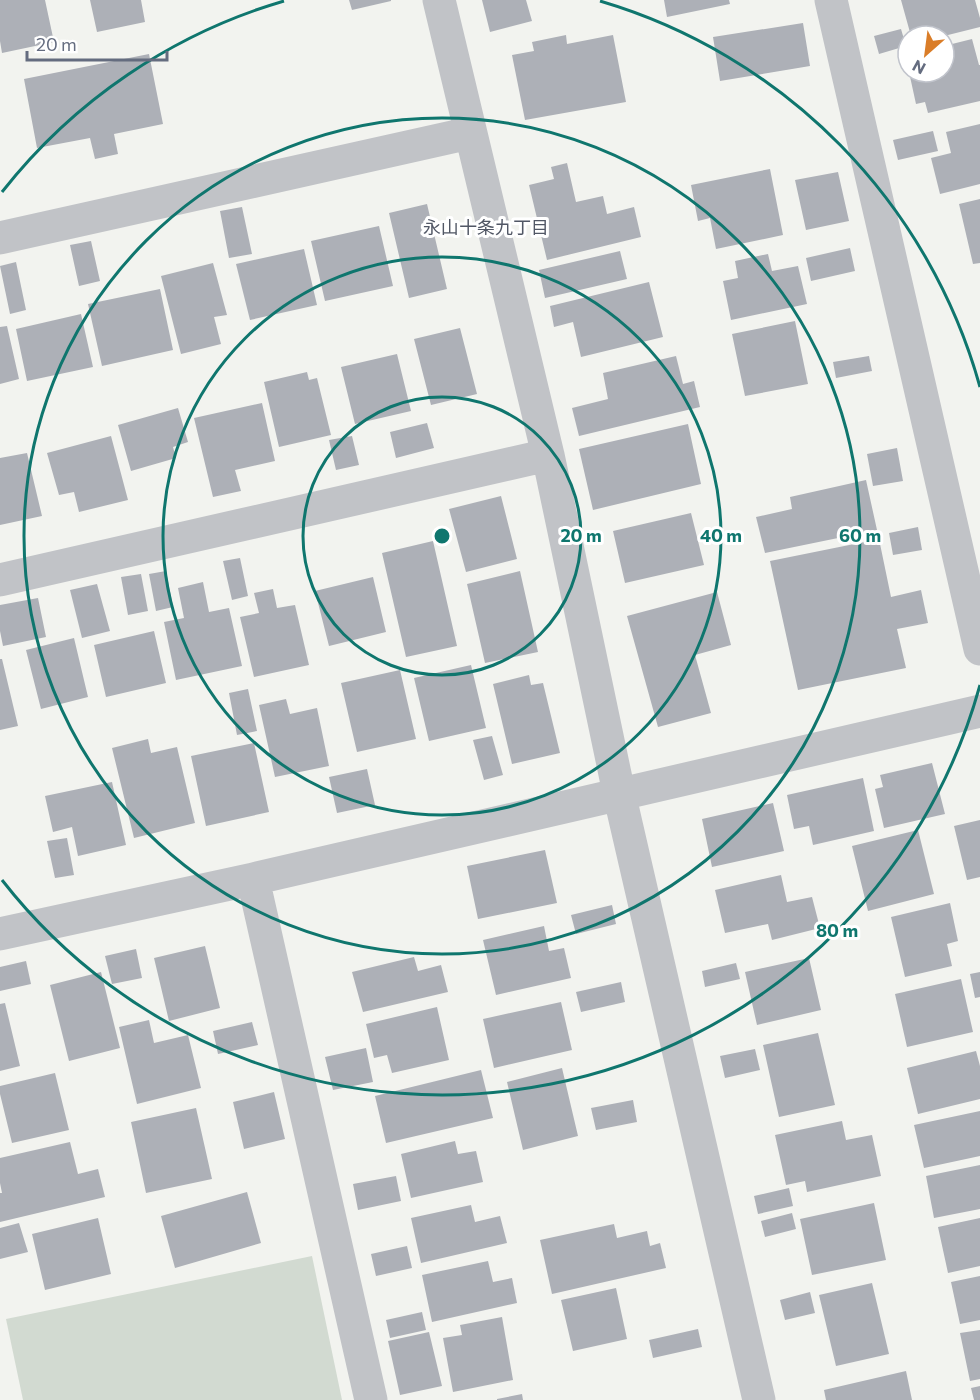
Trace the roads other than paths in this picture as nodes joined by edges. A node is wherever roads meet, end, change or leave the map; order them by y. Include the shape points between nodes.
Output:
1 (439, 0) edge
2 (831, 0) edge
3 (470, 133) junction
4 (0, 238) edge
5 (548, 455) junction
6 (0, 580) edge
7 (980, 649) edge
8 (980, 711) edge
9 (619, 793) junction
10 (253, 879) junction
11 (0, 934) edge
12 (371, 1400) edge
13 (759, 1400) edge

1 - 3 street
2 - 7 street
3 - 4 street
3 - 5 street
5 - 6 street
5 - 9 street
8 - 9 street
9 - 10 street
9 - 13 street
10 - 11 street
10 - 12 street

